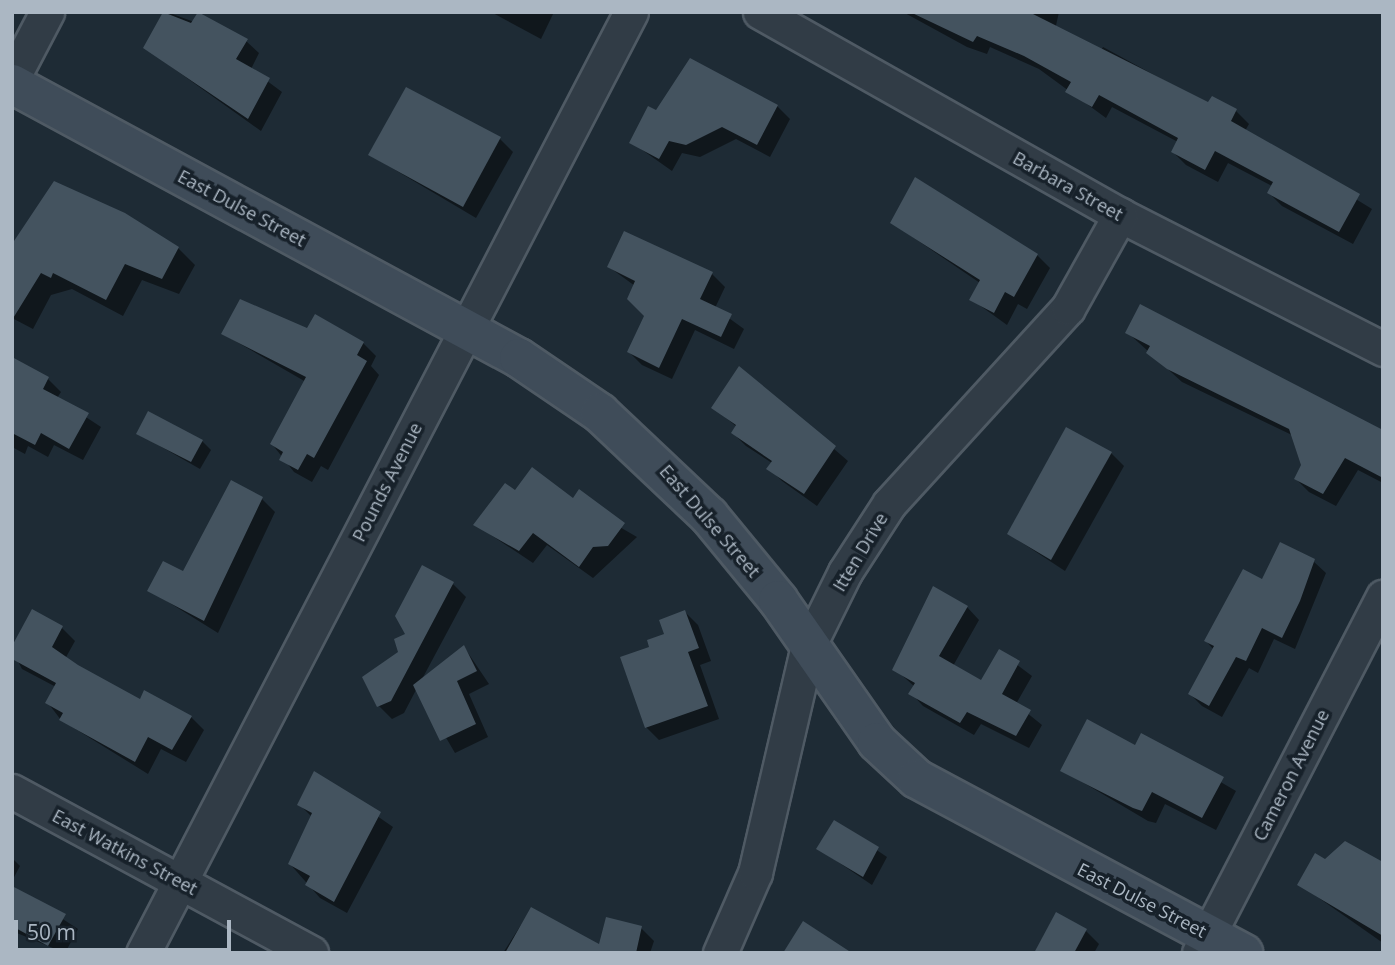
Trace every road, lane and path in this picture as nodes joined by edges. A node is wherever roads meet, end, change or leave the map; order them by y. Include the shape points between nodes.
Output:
1 (47, 12) edge
2 (631, 12) edge
3 (760, 12) edge
4 (12, 79) edge
5 (12, 84) edge
6 (1120, 215) junction
7 (466, 329) junction
8 (1383, 349) edge
9 (1383, 597) edge
10 (807, 649) junction
11 (12, 791) edge
12 (179, 881) junction
13 (1204, 944) edge
14 (144, 953) edge
15 (311, 953) edge
16 (720, 953) edge
17 (1243, 953) edge

1 - 4 street
2 - 7 street, Pounds Avenue
3 - 6 street, Barbara Street
5 - 7 street, East Dulse Street
6 - 8 street, Barbara Street
6 - 10 street, Itten Drive via 1060,317 889,504
7 - 10 street, East Dulse Street via 600,413 667,471 778,600
7 - 12 street, Pounds Avenue
9 - 13 street, Cameron Avenue
10 - 13 street, East Dulse Street via 877,742 917,779
10 - 16 street, Itten Drive via 755,873
11 - 12 street, East Watkins Street
12 - 14 street, Pounds Avenue
12 - 15 street, East Watkins Street
13 - 17 street, East Dulse Street

